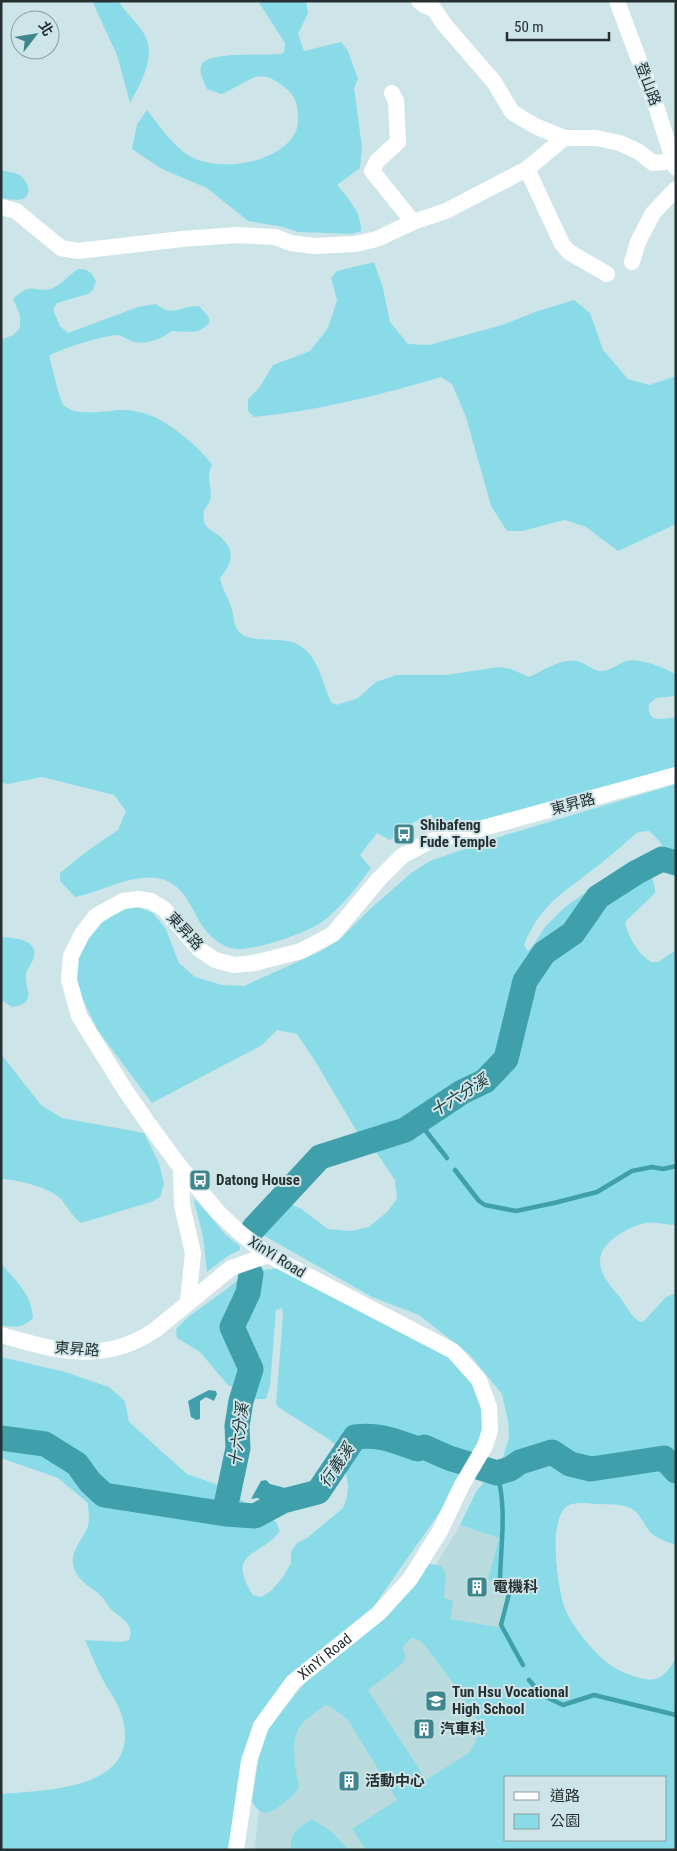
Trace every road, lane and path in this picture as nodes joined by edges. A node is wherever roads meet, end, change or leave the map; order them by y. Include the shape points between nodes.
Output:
1 (419, 1) edge
2 (617, 1) edge
3 (392, 93) dead end
4 (564, 138) junction
5 (674, 165) edge
6 (527, 169) junction
7 (676, 189) edge
8 (1, 207) edge
9 (413, 222) junction
10 (632, 262) dead end
11 (607, 274) dead end
12 (676, 774) edge
13 (181, 1168) junction
14 (268, 1255) junction
15 (188, 1302) junction
16 (1, 1335) edge
17 (236, 1850) edge

1 - 4 street via 434,9 494,82 512,112
2 - 5 street, 登山路 via 656,104
3 - 9 street via 396,101 398,142 377,161 372,171
4 - 5 street via 596,138 620,143 653,163
4 - 6 street
6 - 9 street via 446,211
6 - 11 street via 562,244 569,252
7 - 10 street via 653,213
8 - 9 street via 16,211 61,248 78,251 237,235 275,237 314,246 355,244 377,239
12 - 13 street, 東昇路 via 430,841 402,856 333,934 301,951 254,963 234,965 214,960 199,949 164,909 151,901 123,901 96,916 71,956 69,980 79,1016 125,1090
13 - 14 street, 東昇路 via 218,1212
13 - 15 street via 182,1205 192,1253
14 - 15 street, 東昇路 via 231,1268
14 - 17 street, XinYi Road via 453,1351 479,1380 489,1407 490,1430 481,1454 440,1531 410,1579 379,1613 293,1682 261,1726 250,1761
15 - 16 street, 東昇路 via 143,1339 108,1351 68,1352

